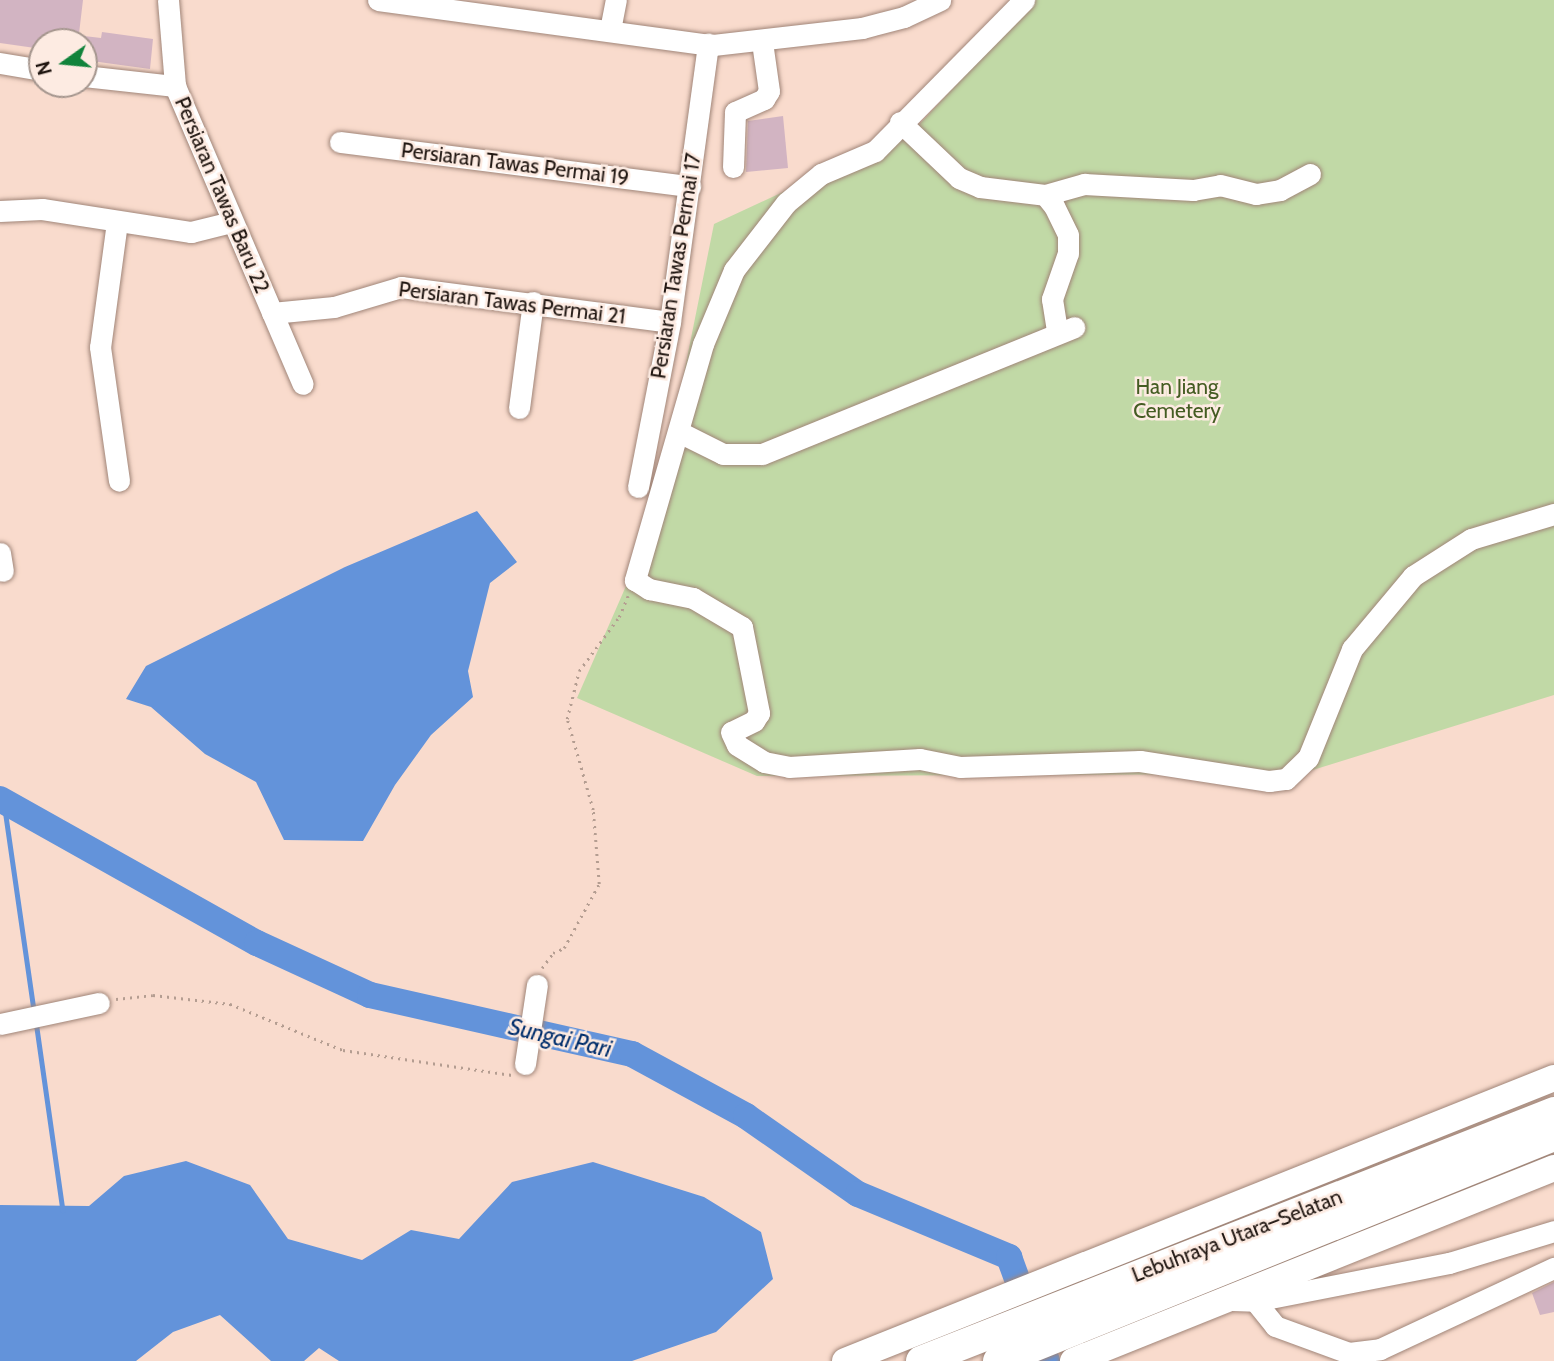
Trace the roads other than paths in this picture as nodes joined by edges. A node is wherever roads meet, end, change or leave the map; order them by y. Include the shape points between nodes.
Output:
1 (168, 0) edge
2 (378, 0) edge
3 (616, 0) edge
4 (940, 0) edge
5 (1024, 0) edge
6 (610, 30) junction
7 (762, 43) junction
8 (708, 44) junction
9 (0, 63) edge
10 (28, 68) edge
11 (98, 78) edge
12 (175, 86) junction
13 (900, 122) junction
14 (340, 142) dead end
15 (733, 167) dead end
16 (1310, 174) dead end
17 (690, 186) junction
18 (1045, 195) junction
19 (0, 211) edge
20 (117, 222) junction
21 (231, 222) junction
22 (533, 302) junction
23 (272, 313) junction
24 (670, 322) junction
25 (303, 384) dead end
26 (519, 408) dead end
27 (679, 432) junction
28 (119, 481) dead end
29 (638, 487) dead end
30 (1554, 514) edge
31 (537, 985) road end
32 (99, 1003) road end
33 (0, 1024) edge
34 (525, 1064) road end
35 (1554, 1078) edge
36 (1554, 1111) edge
37 (1554, 1136) edge
38 (1554, 1168) edge
39 (1554, 1231) edge
40 (1554, 1268) edge
41 (1128, 1293) junction
42 (1226, 1300) junction
43 (1255, 1301) junction
44 (970, 1326) junction
45 (845, 1361) edge
46 (921, 1361) edge
47 (998, 1361) edge
48 (1073, 1361) edge

1 - 12 street, Persiaran Tawas Baru 22
2 - 6 street
3 - 6 street
4 - 7 street via 883,23
5 - 13 street
6 - 8 street
7 - 8 street
7 - 15 street via 769,91 764,99 735,112
8 - 17 street, Persiaran Tawas Permai 17
9 - 10 street
11 - 12 street
12 - 21 street, Persiaran Tawas Baru 22
13 - 18 street via 959,178 981,187
13 - 27 street via 868,156 807,185 754,240 720,298
14 - 17 street, Persiaran Tawas Permai 19
16 - 18 street via 1280,190 1256,194 1220,185 1193,190 1084,184
17 - 24 street, Persiaran Tawas Permai 17
18 - 27 street via 1068,235 1068,253 1052,299 1065,329 762,454 723,454
19 - 20 street via 42,209
20 - 21 street via 191,232
20 - 28 street via 100,347
21 - 23 street, Persiaran Tawas Baru 22
22 - 23 street, Persiaran Tawas Permai 21 via 401,287 346,303
22 - 24 street, Persiaran Tawas Permai 21
22 - 26 street
23 - 25 street, Persiaran Tawas Baru 22
24 - 29 street, Persiaran Tawas Permai 17
27 - 30 street via 635,580 649,589 693,598 742,627 759,713 754,721 734,729 731,738 764,762 803,768 920,759 960,767 1140,761 1277,780 1291,777 1308,758 1352,649 1413,576 1471,539
31 - 34 street
32 - 33 street
35 - 41 main road
36 - 41 highway, Lebuhraya Utara–Selatan
37 - 41 highway, Lebuhraya Utara–Selatan
38 - 42 main road
39 - 43 street via 1449,1263
40 - 43 street via 1380,1349 1349,1353 1276,1326
41 - 42 main road
41 - 44 highway, Lebuhraya Utara–Selatan
41 - 47 highway, Lebuhraya Utara–Selatan
41 - 48 main road
42 - 43 street
44 - 45 main road
44 - 46 highway, Lebuhraya Utara–Selatan

